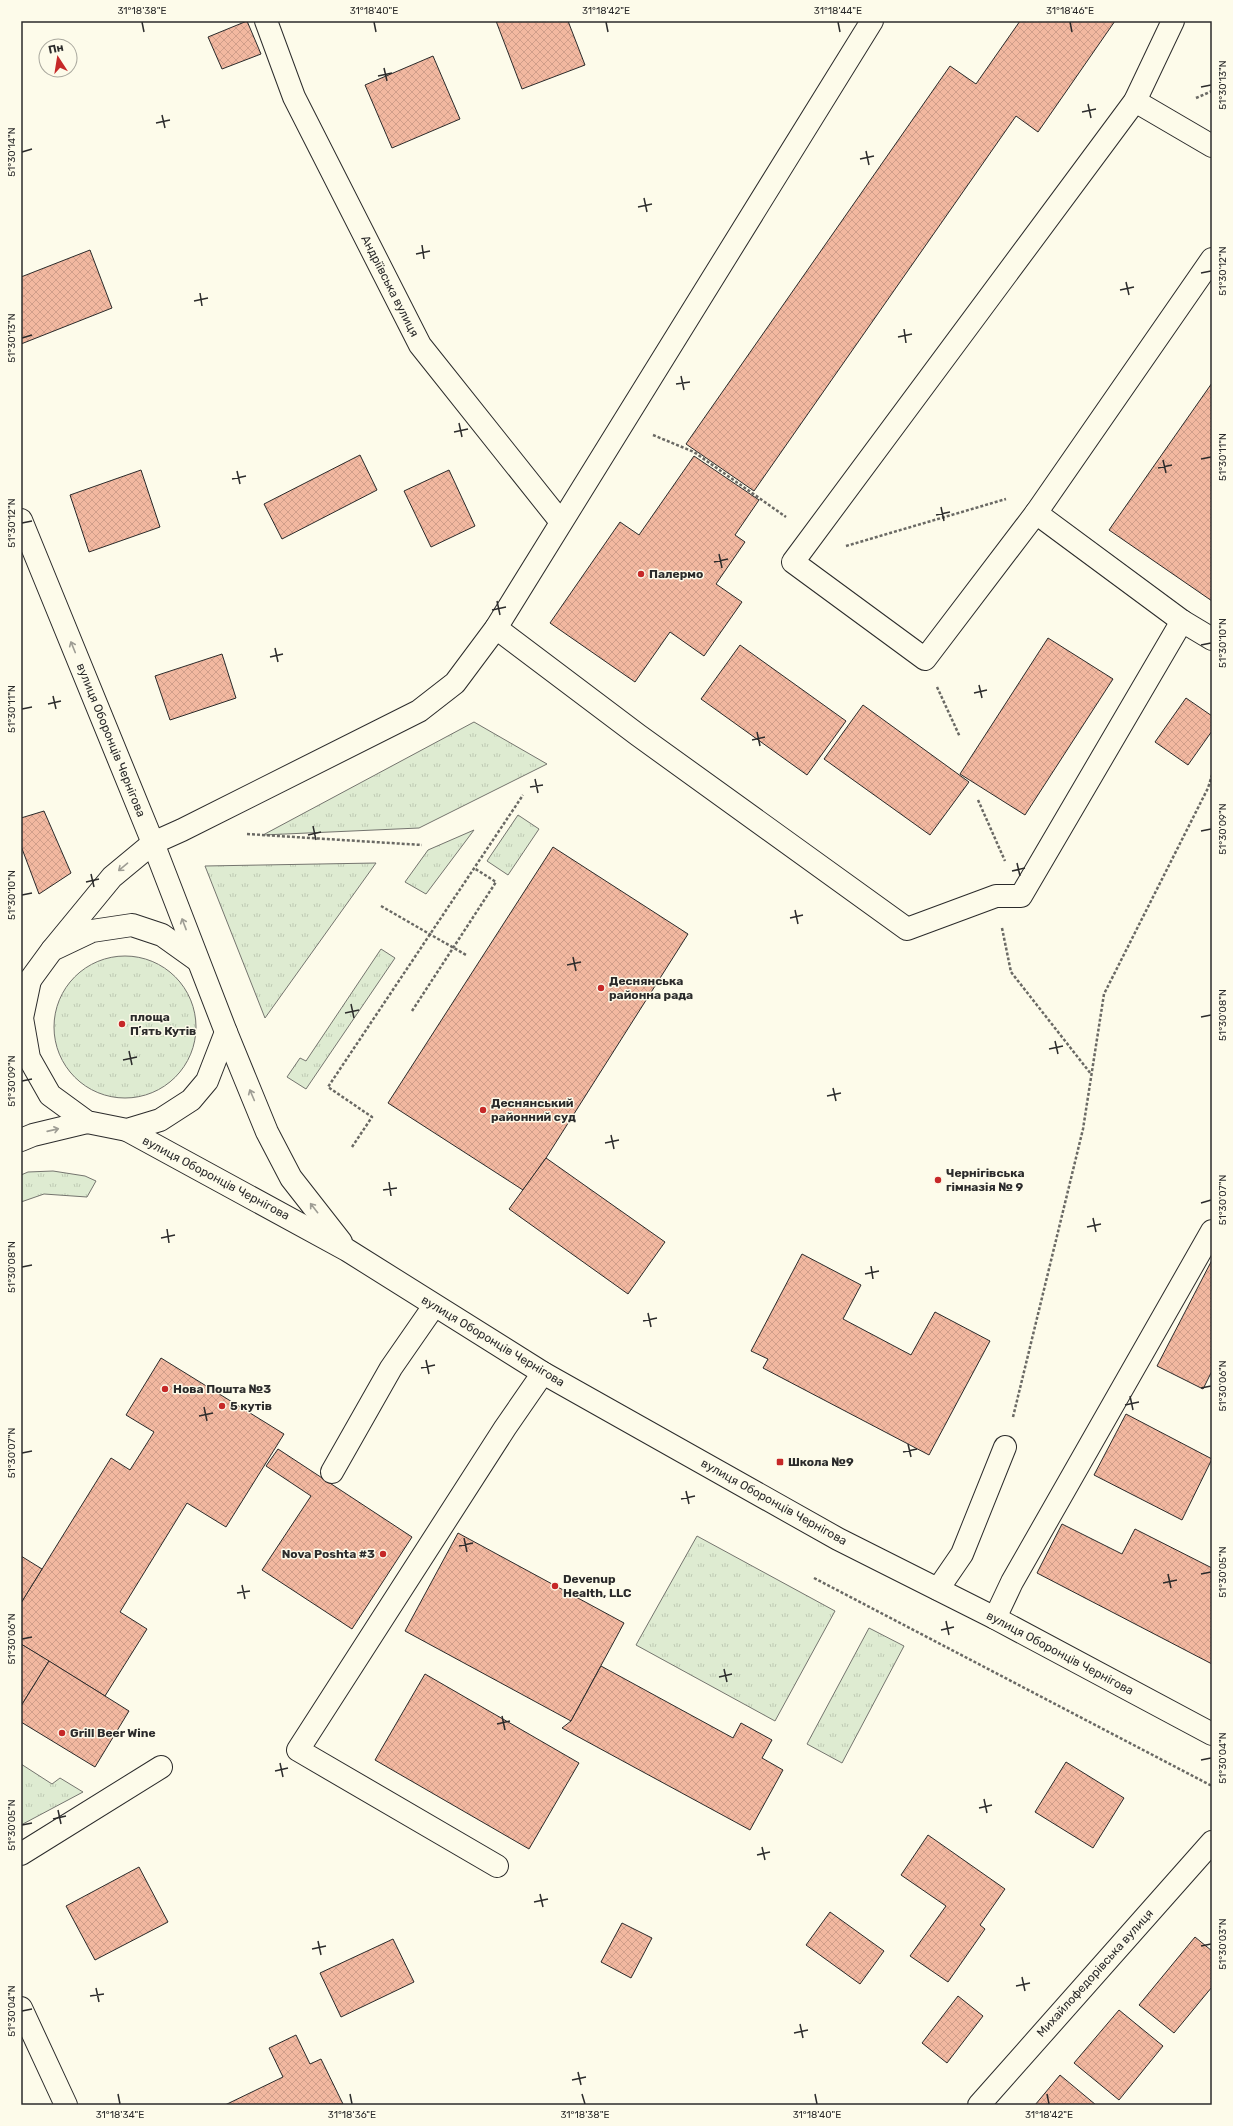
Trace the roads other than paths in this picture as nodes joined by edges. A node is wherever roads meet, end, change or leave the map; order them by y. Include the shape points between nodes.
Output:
1 (266, 21) edge
2 (872, 21) edge
3 (1172, 21) edge
4 (1134, 101) junction
5 (1212, 146) edge
6 (1212, 259) edge
7 (1036, 513) junction
8 (21, 520) edge
9 (561, 522) junction
10 (1182, 621) junction
11 (496, 628) junction
12 (1212, 639) edge
13 (153, 842) junction
14 (52, 950) junction
15 (198, 960) junction
16 (25, 986) edge
17 (226, 1032) junction
18 (87, 1122) junction
19 (127, 1130) junction
20 (21, 1140) edge
21 (1212, 1231) edge
22 (347, 1250) junction
23 (434, 1306) junction
24 (544, 1373) junction
25 (1005, 1447) road end
26 (332, 1472) dead end
27 (938, 1589) junction
28 (994, 1618) junction
29 (1212, 1734) edge
30 (161, 1767) dead end
31 (1212, 1842) edge
32 (21, 1854) edge
33 (497, 1866) dead end
34 (21, 2008) edge
35 (66, 2105) edge
36 (979, 2105) edge

1 - 9 street, Андріївська вулиця via 294,97 420,345
2 - 9 street
3 - 4 street
4 - 5 street
4 - 7 street via 793,562 925,659
6 - 7 street
7 - 10 street
13 -> 8 street, вулиця Оборонців Чернігова
9 - 11 street
10 - 11 street via 1021,896 996,896 907,929
10 - 12 street
11 - 13 street via 455,683 419,711 182,830
13 -> 14 street via 112,877
15 -> 13 street, вулиця Оборонців Чернігова
14 - 15 street via 92,931 132,925 162,935
14 - 16 street
15 - 17 street, вулиця Оборонців Чернігова
16 - 18 street via 22,1018 30,1058 50,1095
17 - 19 street via 207,1082 191,1100 160,1120
22 -> 17 street, вулиця Оборонців Чернігова via 291,1178 267,1132
18 - 19 street
20 -> 18 street
19 - 22 street, вулиця Оборонців Чернігова
21 - 28 street
22 - 23 street, вулиця Оборонців Чернігова
23 - 24 street, вулиця Оборонців Чернігова
23 - 26 street via 391,1368
24 - 27 street, вулиця Оборонців Чернігова via 838,1538
24 - 33 street via 505,1428 298,1750
25 - 27 street via 962,1554
27 - 28 street, вулиця Оборонців Чернігова
28 - 29 street, вулиця Оборонців Чернігова
30 - 32 street
31 - 36 street, Михайлофедорівська вулиця
34 - 35 street

